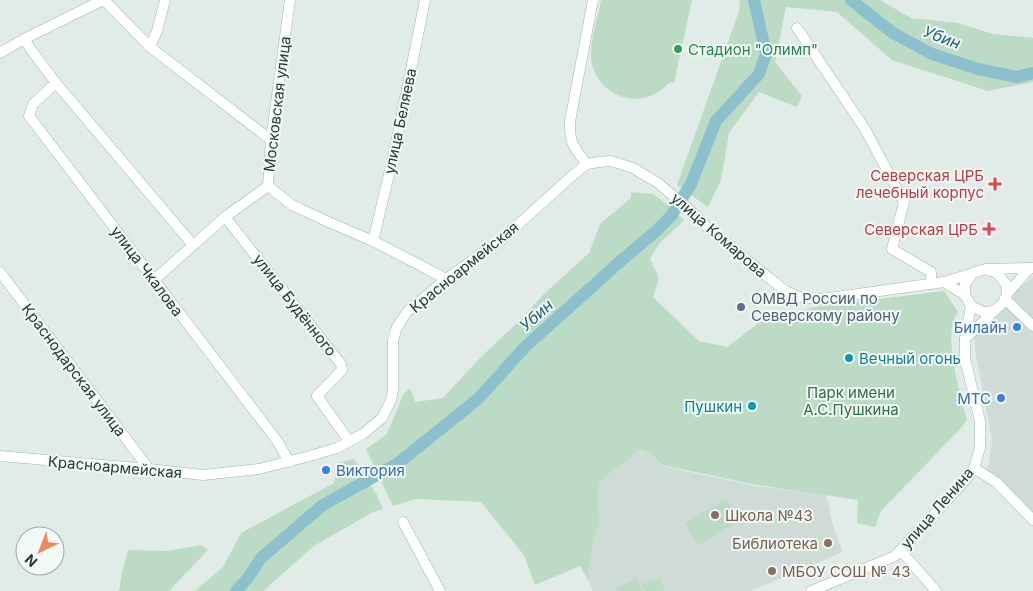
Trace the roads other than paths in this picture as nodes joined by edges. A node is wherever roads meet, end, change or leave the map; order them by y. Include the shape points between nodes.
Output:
1 (104, 0) edge
2 (165, 0) edge
3 (290, 0) edge
4 (425, 0) edge
5 (593, 0) edge
6 (796, 28) dead end
7 (24, 39) junction
8 (150, 47) junction
9 (0, 53) edge
10 (56, 83) junction
11 (271, 140) junction
12 (587, 164) junction
13 (268, 186) junction
14 (225, 218) junction
15 (373, 241) junction
16 (193, 245) junction
17 (1032, 268) edge
18 (986, 269) junction
19 (0, 272) edge
20 (973, 273) junction
21 (446, 279) junction
22 (154, 280) junction
23 (944, 282) junction
24 (931, 284) junction
25 (965, 295) junction
26 (1006, 296) junction
27 (971, 306) junction
28 (994, 310) junction
29 (1033, 326) edge
30 (965, 339) junction
31 (349, 441) junction
32 (0, 456) edge
33 (289, 462) junction
34 (974, 468) junction
35 (148, 469) junction
36 (1033, 520) edge
37 (403, 522) dead end
38 (901, 551) junction
39 (815, 590) edge
40 (440, 591) edge
41 (936, 591) edge

1 - 7 street
1 - 8 street
2 - 8 street
3 - 11 street, Московская улица
4 - 15 street, улица Беляева
5 - 12 street via 570,121 574,146
6 - 24 street via 865,129 904,202 892,249 931,272
7 - 9 street
7 - 10 street
8 - 11 street
10 - 16 street
10 - 22 street, улица Чкалова via 33,104 29,116
11 - 13 street, Московская улица
12 - 21 street, Красноармейская via 501,240
12 - 24 street, улица Комарова via 611,161 633,168 658,183 768,278 799,297 822,299
13 - 14 street
13 - 15 street, Московская улица via 292,205
14 - 16 street
14 - 31 street, улица Будённого via 341,364 342,370 317,396
15 - 21 street, Московская улица
16 - 22 street
17 - 18 street
17 - 26 street
18 - 20 street
18 - 26 street via 997,273 1006,284
19 - 35 street, Краснодарская улица
20 - 23 street, улица Комарова
20 - 25 street via 965,284
21 - 31 street, Красноармейская via 407,312 397,327 393,340 391,400 382,418
22 - 33 street, улица Чкалова via 278,442
23 - 24 street, улица Комарова
23 - 25 street
25 - 27 street
26 - 28 street
26 - 29 street
27 - 28 street via 984,312
27 - 30 street, улица Ленина
28 - 30 street
30 - 34 street, улица Ленина via 965,359 980,421 980,448
31 - 33 street, Красноармейская via 337,448
32 - 35 street, Красноармейская
33 - 35 street, Красноармейская via 202,475
34 - 36 street via 996,482
34 - 38 street, улица Ленина
37 - 40 street
38 - 39 street, улица Ленина via 883,562
38 - 41 street

